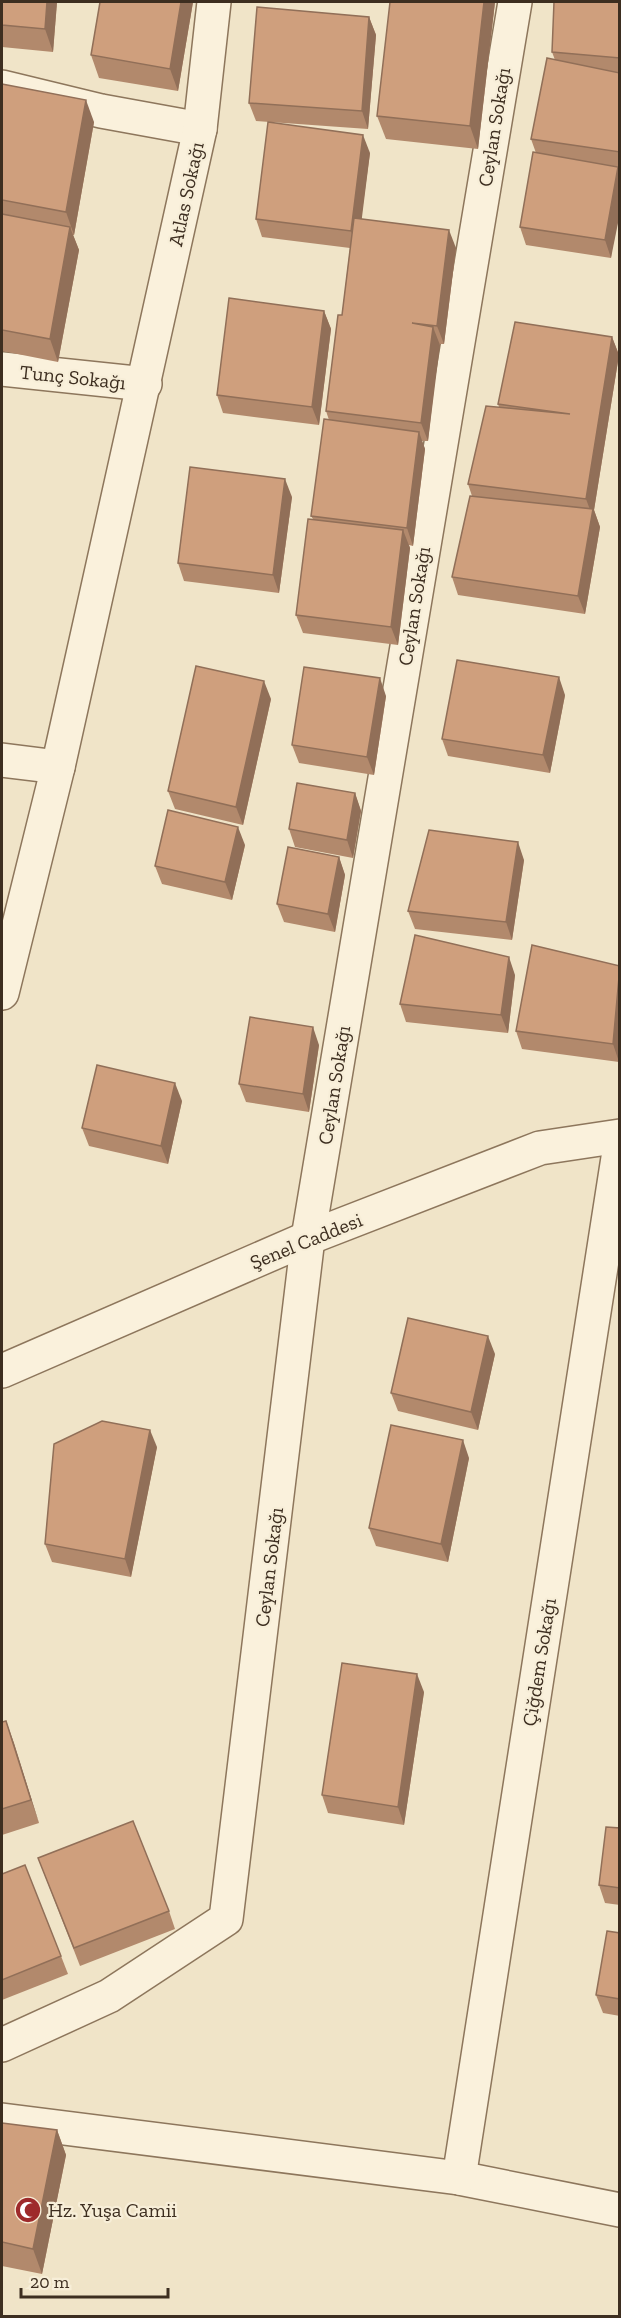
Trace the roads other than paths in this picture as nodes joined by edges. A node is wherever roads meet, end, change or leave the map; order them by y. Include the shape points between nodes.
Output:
1 (214, 2) edge
2 (515, 2) edge
3 (2, 87) edge
4 (200, 129) junction
5 (2, 369) edge
6 (145, 384) junction
7 (2, 760) edge
8 (58, 767) junction
9 (2, 993) edge
10 (620, 1136) edge
11 (620, 1145) edge
12 (308, 1238) junction
13 (2, 1371) edge
14 (2, 2045) edge
15 (2, 2120) edge
16 (459, 2178) junction
17 (620, 2210) edge

1 - 4 street, Atlas Sokağı
2 - 12 street, Ceylan Sokağı
3 - 4 street
4 - 6 street, Atlas Sokağı
5 - 6 street, Tunç Sokağı
6 - 8 street, Atlas Sokağı
7 - 8 street
8 - 9 street, Atlas Sokağı
10 - 12 street, Şenel Caddesi via 540,1148
11 - 16 street, Çiğdem Sokağı
12 - 13 street, Şenel Caddesi
12 - 14 street, Ceylan Sokağı via 226,1919 109,1995
15 - 16 street
16 - 17 street

